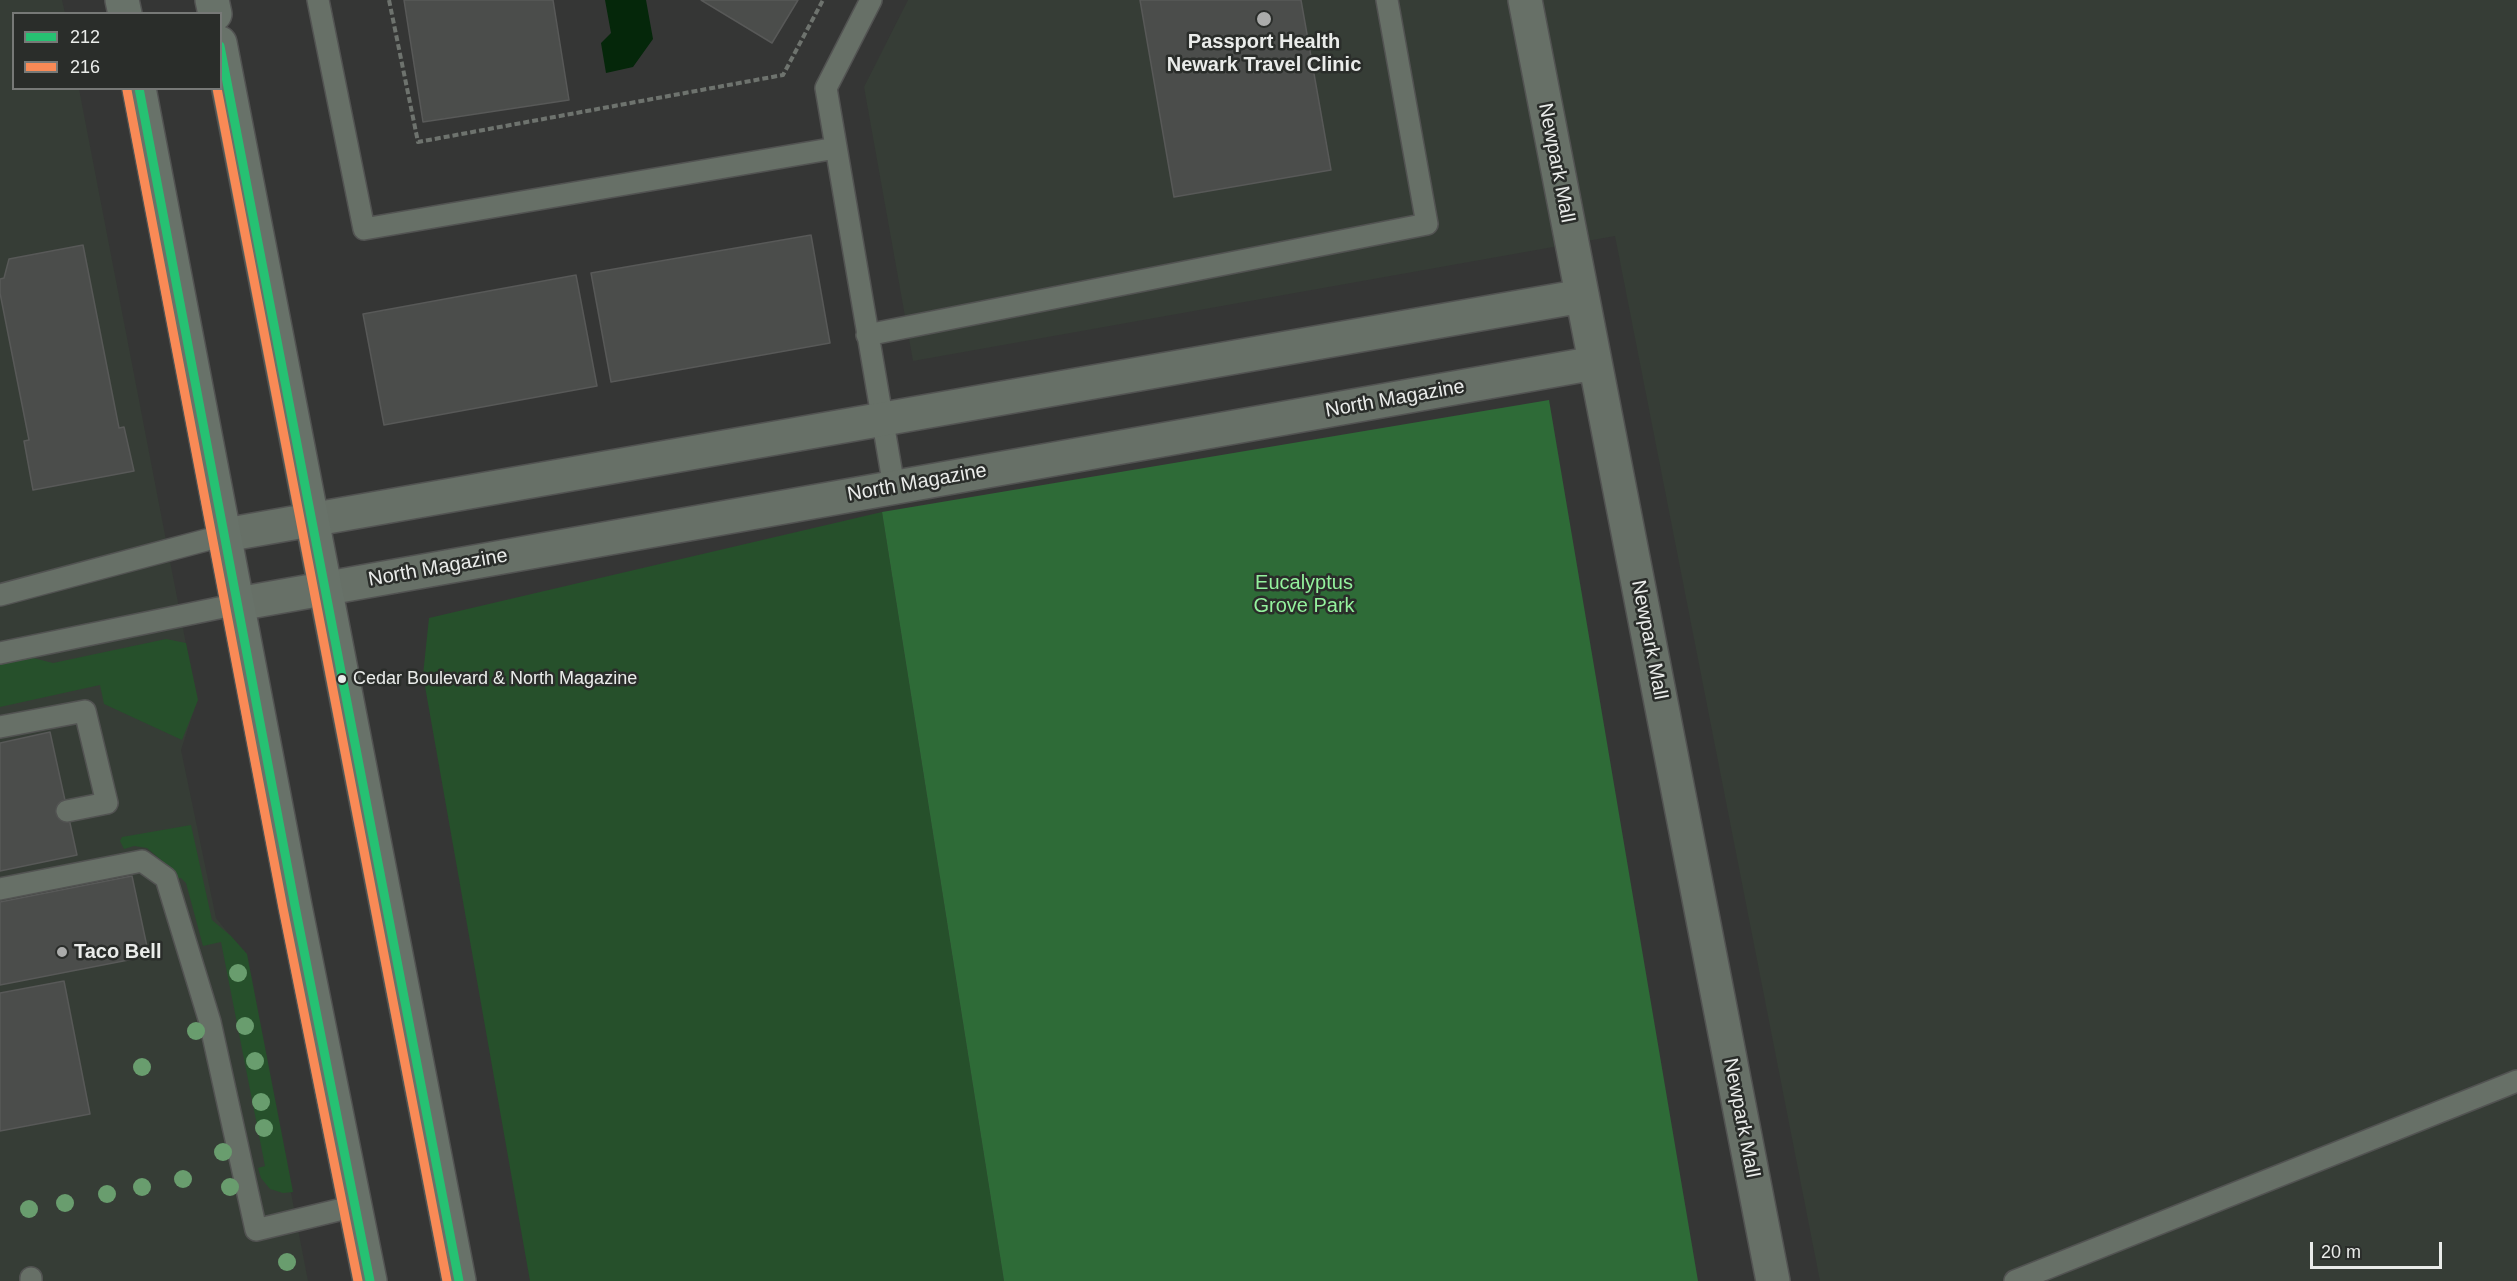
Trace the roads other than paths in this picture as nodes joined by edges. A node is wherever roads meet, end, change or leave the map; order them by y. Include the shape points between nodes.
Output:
1 (318, 0) edge
2 (871, 0) edge
3 (1388, 0) edge
4 (1525, 0) edge
5 (222, 53) edge
6 (139, 90) edge
7 (836, 148) junction
8 (1582, 297) junction
9 (867, 335) junction
10 (1595, 363) junction
11 (881, 420) junction
12 (894, 487) junction
13 (313, 520) junction
14 (225, 535) junction
15 (326, 588) junction
16 (0, 595) edge
17 (238, 604) junction
18 (0, 653) edge
19 (0, 727) edge
20 (67, 811) dead end
21 (0, 889) edge
22 (2517, 1081) edge
23 (355, 1206) junction
24 (370, 1281) edge
25 (459, 1281) edge
26 (1773, 1281) edge
27 (2015, 1281) edge

1 - 7 lane via 364,230
2 - 7 lane via 826,88
3 - 9 lane via 1427,224
4 - 8 street, Newpark Mall
5 - 13 main road
6 - 14 main road
7 - 9 lane
8 - 10 street, Newpark Mall
8 - 11 street
9 - 11 lane
10 - 12 street, North Magazine
10 - 26 street, Newpark Mall
11 - 12 lane
11 - 13 street
12 - 15 street, North Magazine
13 - 14 street
13 - 15 main road
14 - 16 lane
14 - 17 main road
15 - 17 street, North Magazine
15 - 25 main road
17 - 18 lane
17 - 23 main road
19 - 20 lane via 85,711 107,803
21 - 23 lane via 142,861 166,878 210,1022 256,1230
22 - 27 lane
23 - 24 main road

